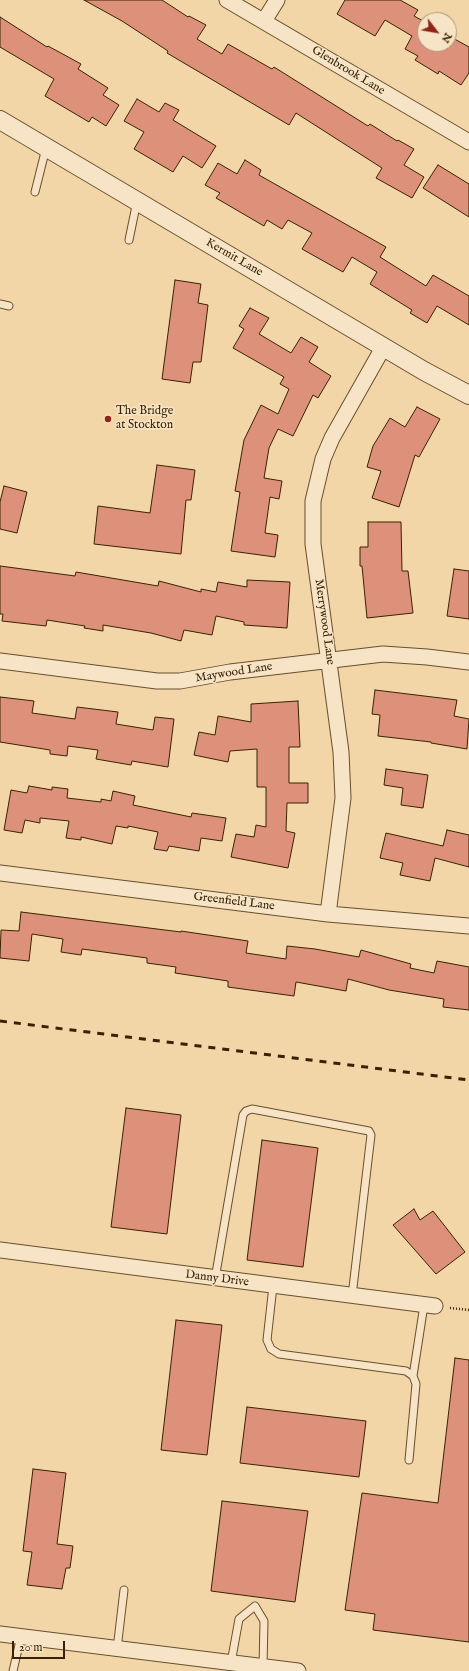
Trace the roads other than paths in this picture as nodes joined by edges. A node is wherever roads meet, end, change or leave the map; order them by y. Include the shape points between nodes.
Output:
1 (227, 0) edge
2 (277, 0) edge
3 (264, 21) junction
4 (0, 120) edge
5 (469, 142) edge
6 (46, 148) junction
7 (35, 192) dead end
8 (137, 201) junction
9 (129, 240) dead end
10 (0, 304) edge
11 (9, 306) dead end
12 (384, 346) junction
13 (469, 395) edge
14 (329, 660) junction
15 (0, 661) edge
16 (469, 662) edge
17 (0, 873) edge
18 (328, 914) junction
19 (469, 926) edge
20 (0, 1250) edge
21 (215, 1279) junction
22 (272, 1286) junction
23 (352, 1296) junction
24 (430, 1305) joint
25 (413, 1376) junction
26 (408, 1460) dead end
27 (124, 1590) dead end
28 (0, 1634) edge
29 (21, 1636) junction
30 (117, 1649) junction
31 (231, 1663) junction
32 (263, 1667) junction
33 (14, 1671) edge
34 (298, 1671) edge

1 - 3 street, Glenbrook Lane
2 - 3 street
3 - 5 street, Glenbrook Lane
4 - 6 street, Kermit Lane
6 - 7 lane
6 - 8 street, Kermit Lane
8 - 9 lane
8 - 12 street, Kermit Lane
10 - 11 lane
12 - 13 street, Kermit Lane
12 - 14 street, Merrywood Lane via 332,438 323,459 313,501 313,544
14 - 15 street, Maywood Lane via 186,680 157,681
14 - 16 street, Maywood Lane via 383,654
14 - 18 street, Merrywood Lane via 341,752 343,798
17 - 18 street, Greenfield Lane
18 - 19 street, Greenfield Lane
20 - 21 street, Danny Drive
21 - 22 street, Danny Drive
21 - 23 lane via 242,1115 252,1109 369,1130 371,1135
22 - 23 street, Danny Drive
22 - 25 lane via 268,1340 271,1349 279,1354 406,1371
23 - 24 street, Danny Drive
24 - 25 lane
25 - 26 lane via 416,1384
27 - 30 lane
28 - 29 street
29 - 30 street
29 - 33 lane
30 - 31 street
31 - 32 street
31 - 32 lane via 239,1619 255,1606 264,1621
32 - 34 street

